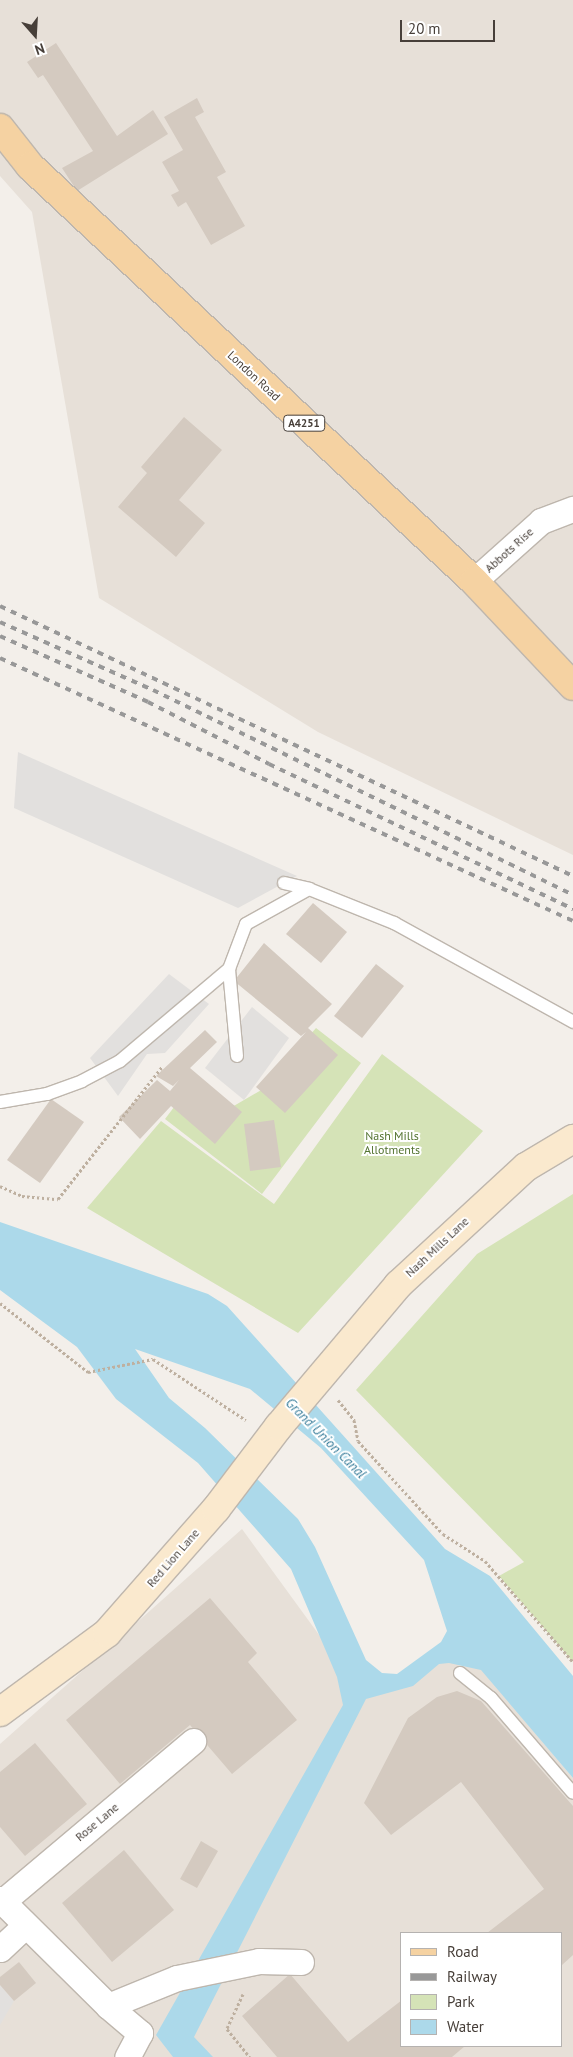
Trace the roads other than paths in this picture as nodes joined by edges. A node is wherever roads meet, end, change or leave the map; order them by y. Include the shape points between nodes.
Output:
1 (0, 128) edge
2 (573, 509) edge
3 (474, 581) junction
4 (573, 686) edge
5 (284, 883) dead end
6 (309, 888) junction
7 (228, 968) junction
8 (573, 1022) edge
9 (237, 1056) dead end
10 (0, 1102) edge
11 (573, 1139) edge
12 (320, 1377) joint
13 (460, 1673) dead end
14 (0, 1712) edge
15 (193, 1741) dead end
16 (573, 1793) edge
17 (1, 1901) edge
18 (26, 1925) junction
19 (0, 1949) edge
20 (301, 1962) dead end
21 (108, 2006) junction
22 (127, 2057) edge

1 - 3 main road, London Road / A4251 via 30,166
2 - 3 street, Abbots Rise via 541,521
3 - 4 main road, London Road / A4251
5 - 6 lane
6 - 7 lane via 246,924
6 - 8 lane via 394,924
7 - 9 lane
7 - 10 lane via 120,1061 82,1081 56,1090
11 - 12 street, Nash Mills Lane via 526,1167 446,1237 398,1285
12 - 14 street, Red Lion Lane via 216,1509 108,1633
13 - 16 lane via 491,1698
15 - 17 street, Rose Lane
17 - 18 street, Rose Lane
18 - 19 street
18 - 21 street, Rose Lane
20 - 21 street via 250,1963 177,1978
21 - 22 street, Rose Lane via 140,2033

